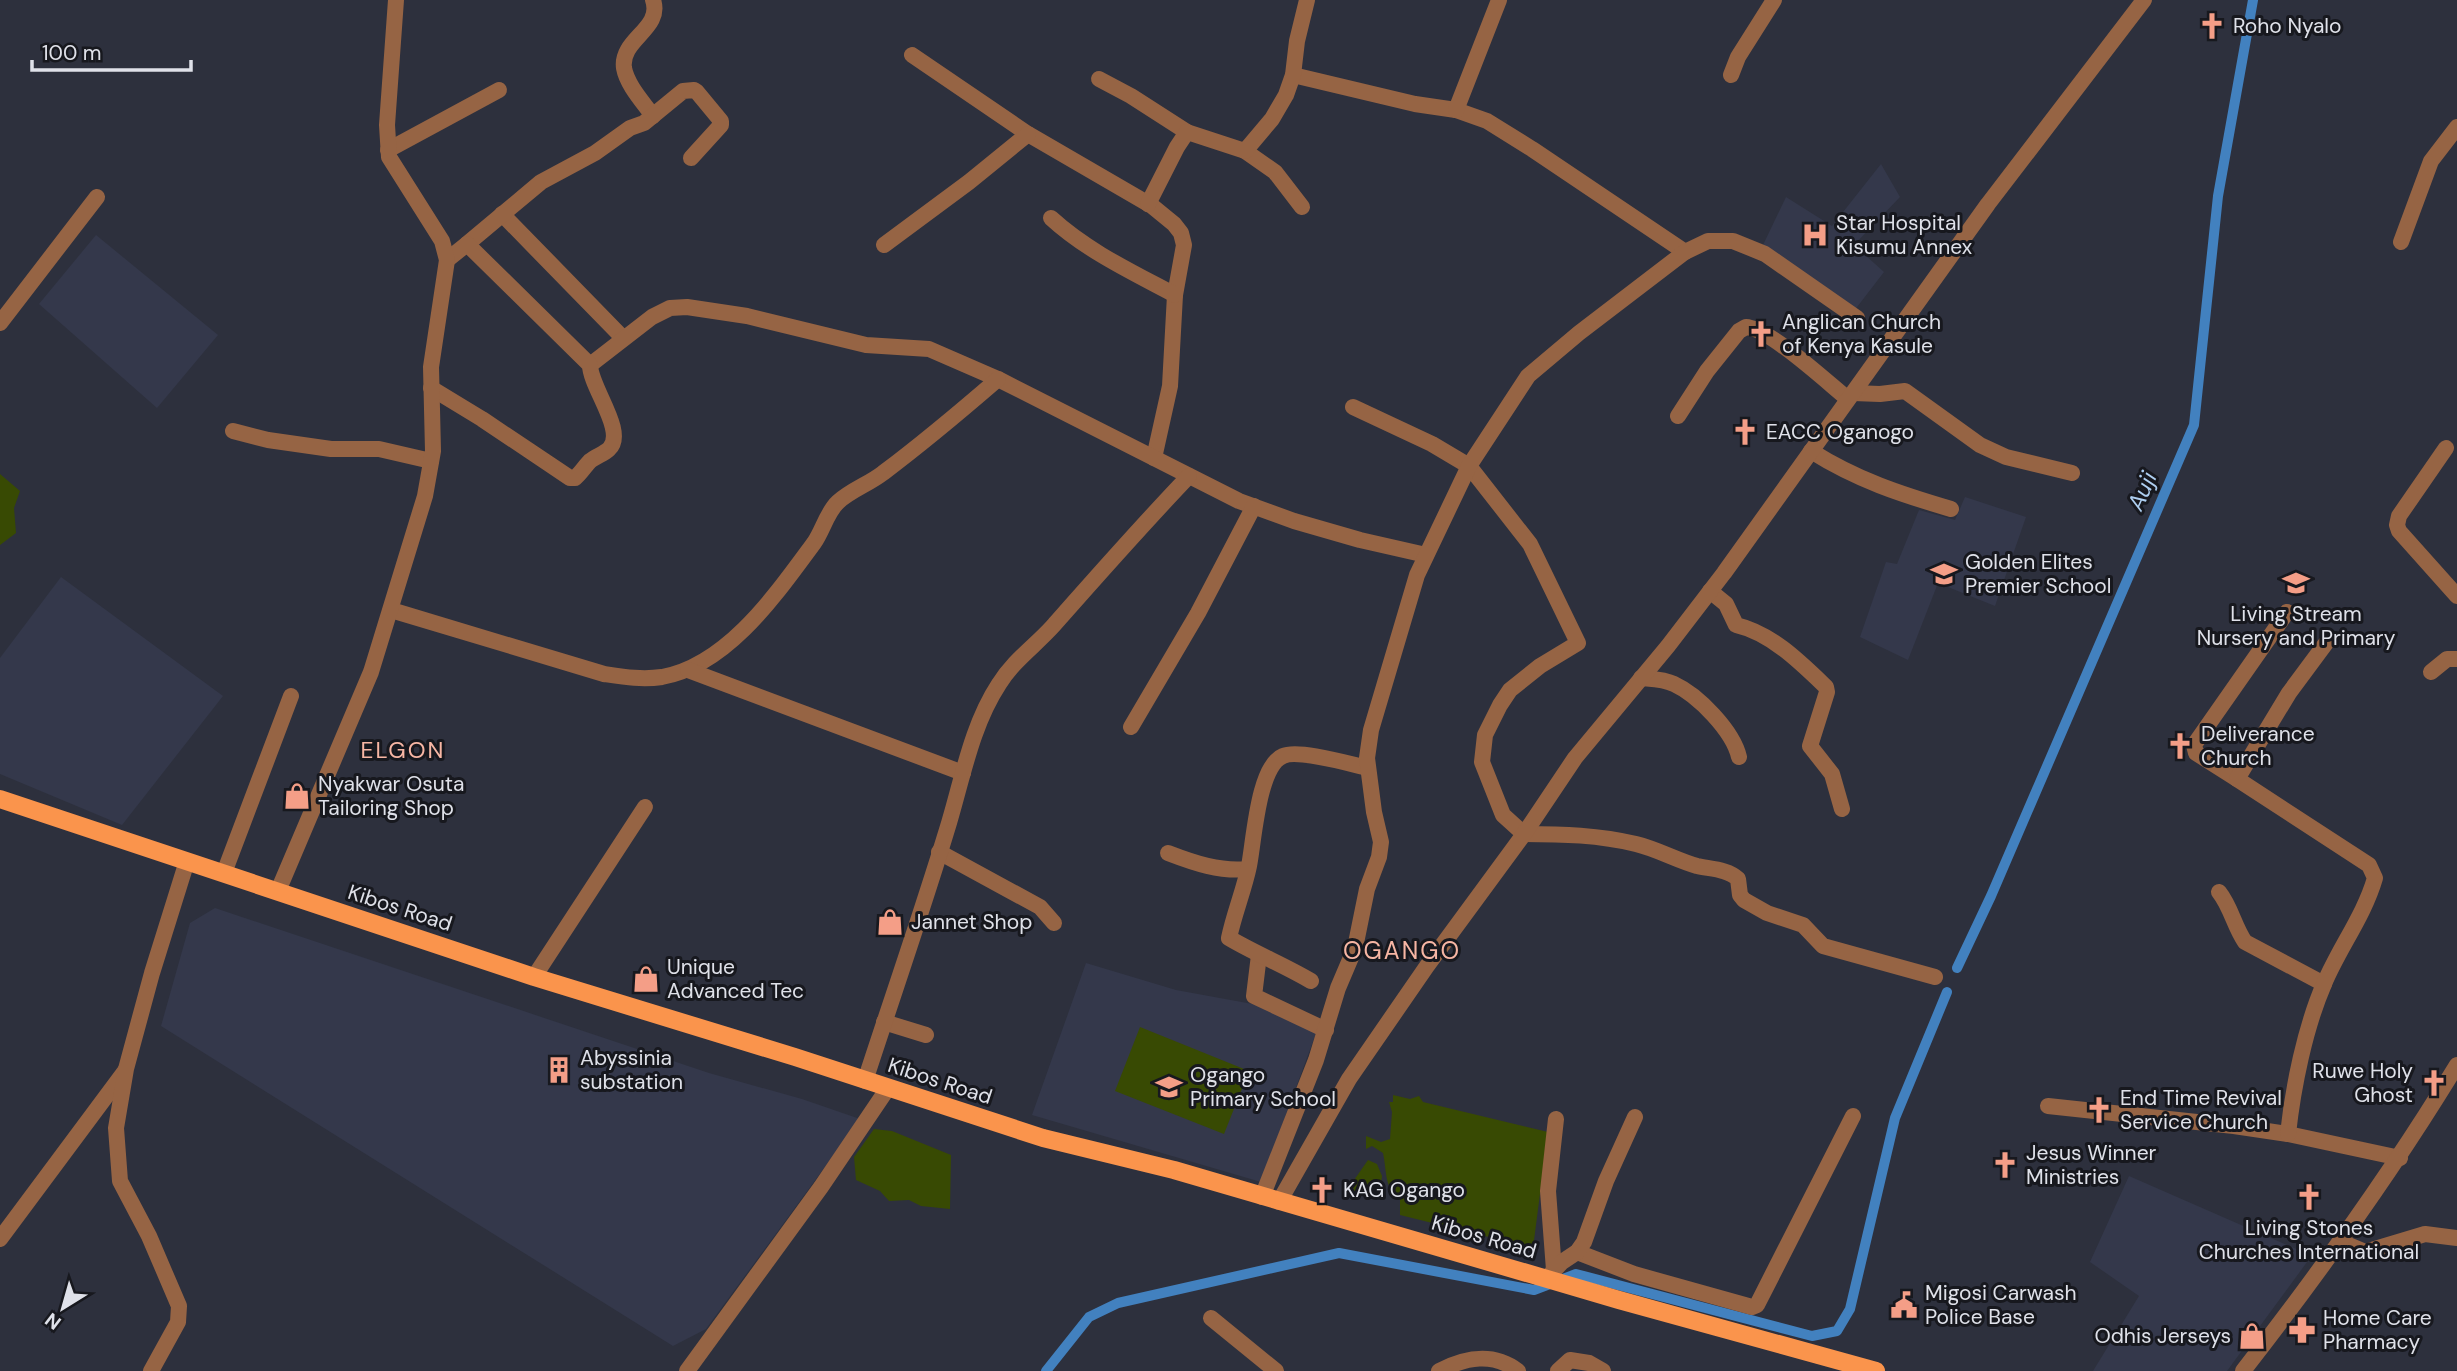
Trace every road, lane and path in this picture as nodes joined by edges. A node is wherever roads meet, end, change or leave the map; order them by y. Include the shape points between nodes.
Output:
1 (396, 0) edge
2 (653, 0) edge
3 (1307, 0) edge
4 (1499, 0) edge
5 (1774, 0) edge
6 (2140, 2) edge
7 (912, 55) dead end
8 (1293, 75) junction
9 (1731, 75) dead end
10 (1099, 79) dead end
11 (499, 90) dead end
12 (1456, 110) junction
13 (653, 116) junction
14 (2457, 127) edge
15 (1187, 132) junction
16 (1028, 134) junction
17 (388, 150) junction
18 (1245, 151) junction
19 (691, 158) dead end
20 (97, 197) dead end
21 (1148, 204) junction
22 (1302, 207) dead end
23 (502, 214) junction
24 (1051, 218) dead end
25 (2400, 242) dead end
26 (467, 244) junction
27 (884, 245) dead end
28 (1685, 252) junction
29 (447, 260) junction
30 (1175, 295) junction
31 (1857, 318) dead end
32 (0, 323) edge
33 (623, 338) junction
34 (590, 365) junction
35 (998, 379) junction
36 (431, 388) junction
37 (1851, 396) junction
38 (1353, 407) dead end
39 (1678, 416) dead end
40 (233, 431) dead end
41 (2446, 449) dead end
42 (1811, 451) junction
43 (1154, 458) junction
44 (431, 461) junction
45 (1469, 466) junction
46 (2072, 473) dead end
47 (1189, 476) junction
48 (1254, 506) junction
49 (1951, 509) dead end
50 (1426, 555) junction
51 (1710, 591) junction
52 (2457, 596) edge
53 (391, 610) junction
54 (2287, 612) dead end
55 (2329, 639) dead end
56 (2457, 659) edge
57 (688, 670) junction
58 (2431, 672) dead end
59 (1641, 678) junction
60 (291, 696) dead end
61 (1131, 727) dead end
62 (1739, 757) dead end
63 (1368, 768) junction
64 (963, 773) junction
65 (2237, 779) junction
66 (0, 799) edge
67 (645, 807) dead end
68 (1842, 809) dead end
69 (1524, 834) junction
70 (939, 852) junction
71 (1168, 853) dead end
72 (187, 861) junction
73 (1248, 869) junction
74 (223, 873) junction
75 (278, 891) junction
76 (2219, 892) dead end
77 (1054, 923) dead end
78 (1259, 955) junction
79 (1935, 976) dead end
80 (534, 977) junction
81 (1311, 981) dead end
82 (2324, 984) junction
83 (884, 1022) junction
84 (1326, 1030) junction
85 (926, 1034) dead end
86 (2457, 1065) edge
87 (126, 1069) junction
88 (865, 1081) junction
89 (888, 1088) junction
90 (2048, 1106) dead end
91 (1853, 1116) dead end
92 (1635, 1117) dead end
93 (1556, 1119) dead end
94 (2288, 1134) junction
95 (2400, 1158) junction
96 (1271, 1199) junction
97 (2457, 1238) edge
98 (0, 1240) edge
99 (2341, 1242) junction
100 (1577, 1252) junction
101 (1549, 1276) junction
102 (1210, 1318) dead end
103 (151, 1371) edge
104 (687, 1371) edge
105 (1276, 1371) edge
106 (1439, 1371) edge
107 (1518, 1371) edge
108 (1558, 1371) edge
109 (1603, 1371) edge
110 (1876, 1371) edge
111 (2243, 1371) edge

1 - 17 street
2 - 13 street via 654,19 636,39 624,67
3 - 8 street
4 - 12 street
5 - 9 street
6 - 37 street
7 - 16 street
8 - 12 street
8 - 18 street via 1272,120
10 - 15 street
11 - 17 street
12 - 28 street via 1487,121
13 - 19 street via 682,92 697,92 721,121
13 - 23 street via 541,182
14 - 25 street via 2431,161
15 - 18 street
15 - 21 street
16 - 21 street
16 - 27 street
17 - 29 street via 401,180 442,241
18 - 22 street via 1275,172
20 - 32 street
21 - 30 street via 1184,238
23 - 26 street
23 - 33 street
24 - 30 street via 1116,265
26 - 29 street
26 - 34 street
28 - 31 street via 1717,240 1743,244 1783,264
28 - 45 street via 1528,376
29 - 36 street
30 - 43 street via 1170,386
33 - 34 street
33 - 35 street via 670,308 687,307 747,316 866,345 929,349
34 - 36 street via 592,382 614,436 610,449 575,478
35 - 43 street
35 - 57 street via 887,470 838,502 822,531 757,615 723,649
36 - 44 street
37 - 39 street via 1759,331 1745,327 1707,371
37 - 42 street
37 - 46 street via 1905,391 1980,445 2006,457
38 - 45 street
40 - 44 street via 331,449 379,449
41 - 52 street via 2397,525
42 - 49 street via 1867,482
42 - 51 street
43 - 47 street
44 - 53 street
45 - 50 street
45 - 69 street via 1530,544 1578,643 1510,691 1485,735 1482,762 1503,815
47 - 48 street
47 - 64 street via 1051,629 1015,662 981,720
48 - 50 street
48 - 61 street
50 - 63 street via 1375,717
51 - 59 street
51 - 68 street via 1726,604 1736,625 1777,645 1826,687 1810,746 1832,774
53 - 57 street via 604,674 639,679
53 - 75 street via 371,672
54 - 65 street via 2194,745 2196,753
55 - 65 street via 2289,693
56 - 58 street via 2447,659
57 - 64 street
59 - 62 street via 1672,683 1691,694 1730,736
59 - 69 street via 1575,758
60 - 74 street
63 - 73 street via 1294,753 1281,756 1268,774 1257,811
63 - 84 street via 1381,842 1379,857 1355,948
64 - 70 street
65 - 82 street via 2374,872 2372,887
66 - 72 main road, Kibos Road
67 - 80 street
69 - 79 street via 1607,838 1730,873 1738,879 1744,900 1803,925 1823,946
69 - 96 street via 1427,966
70 - 77 street via 1040,907
70 - 83 street
71 - 73 street via 1230,871
72 - 74 main road, Kibos Road
72 - 87 street
73 - 78 street via 1229,938
74 - 75 main road, Kibos Road
75 - 80 main road, Kibos Road
76 - 82 street via 2245,942
78 - 81 street
78 - 84 street via 1254,996
80 - 88 main road, Kibos Road
82 - 94 street via 2291,1097
83 - 85 street
83 - 88 street
84 - 96 street
86 - 95 street
87 - 98 street
87 - 103 street via 116,1128 120,1181 149,1236 180,1314
88 - 89 main road, Kibos Road
89 - 96 main road, Kibos Road via 1043,1139
89 - 104 street
90 - 94 street
91 - 100 street via 1757,1305 1634,1273
92 - 100 street
93 - 101 street via 1548,1191
94 - 95 street
95 - 99 street
96 - 101 main road, Kibos Road
97 - 99 street via 2425,1234 2365,1252
99 - 111 street
100 - 101 street
101 - 110 main road, Kibos Road
102 - 105 street
106 - 107 street via 1483,1357
108 - 109 street via 1570,1360

